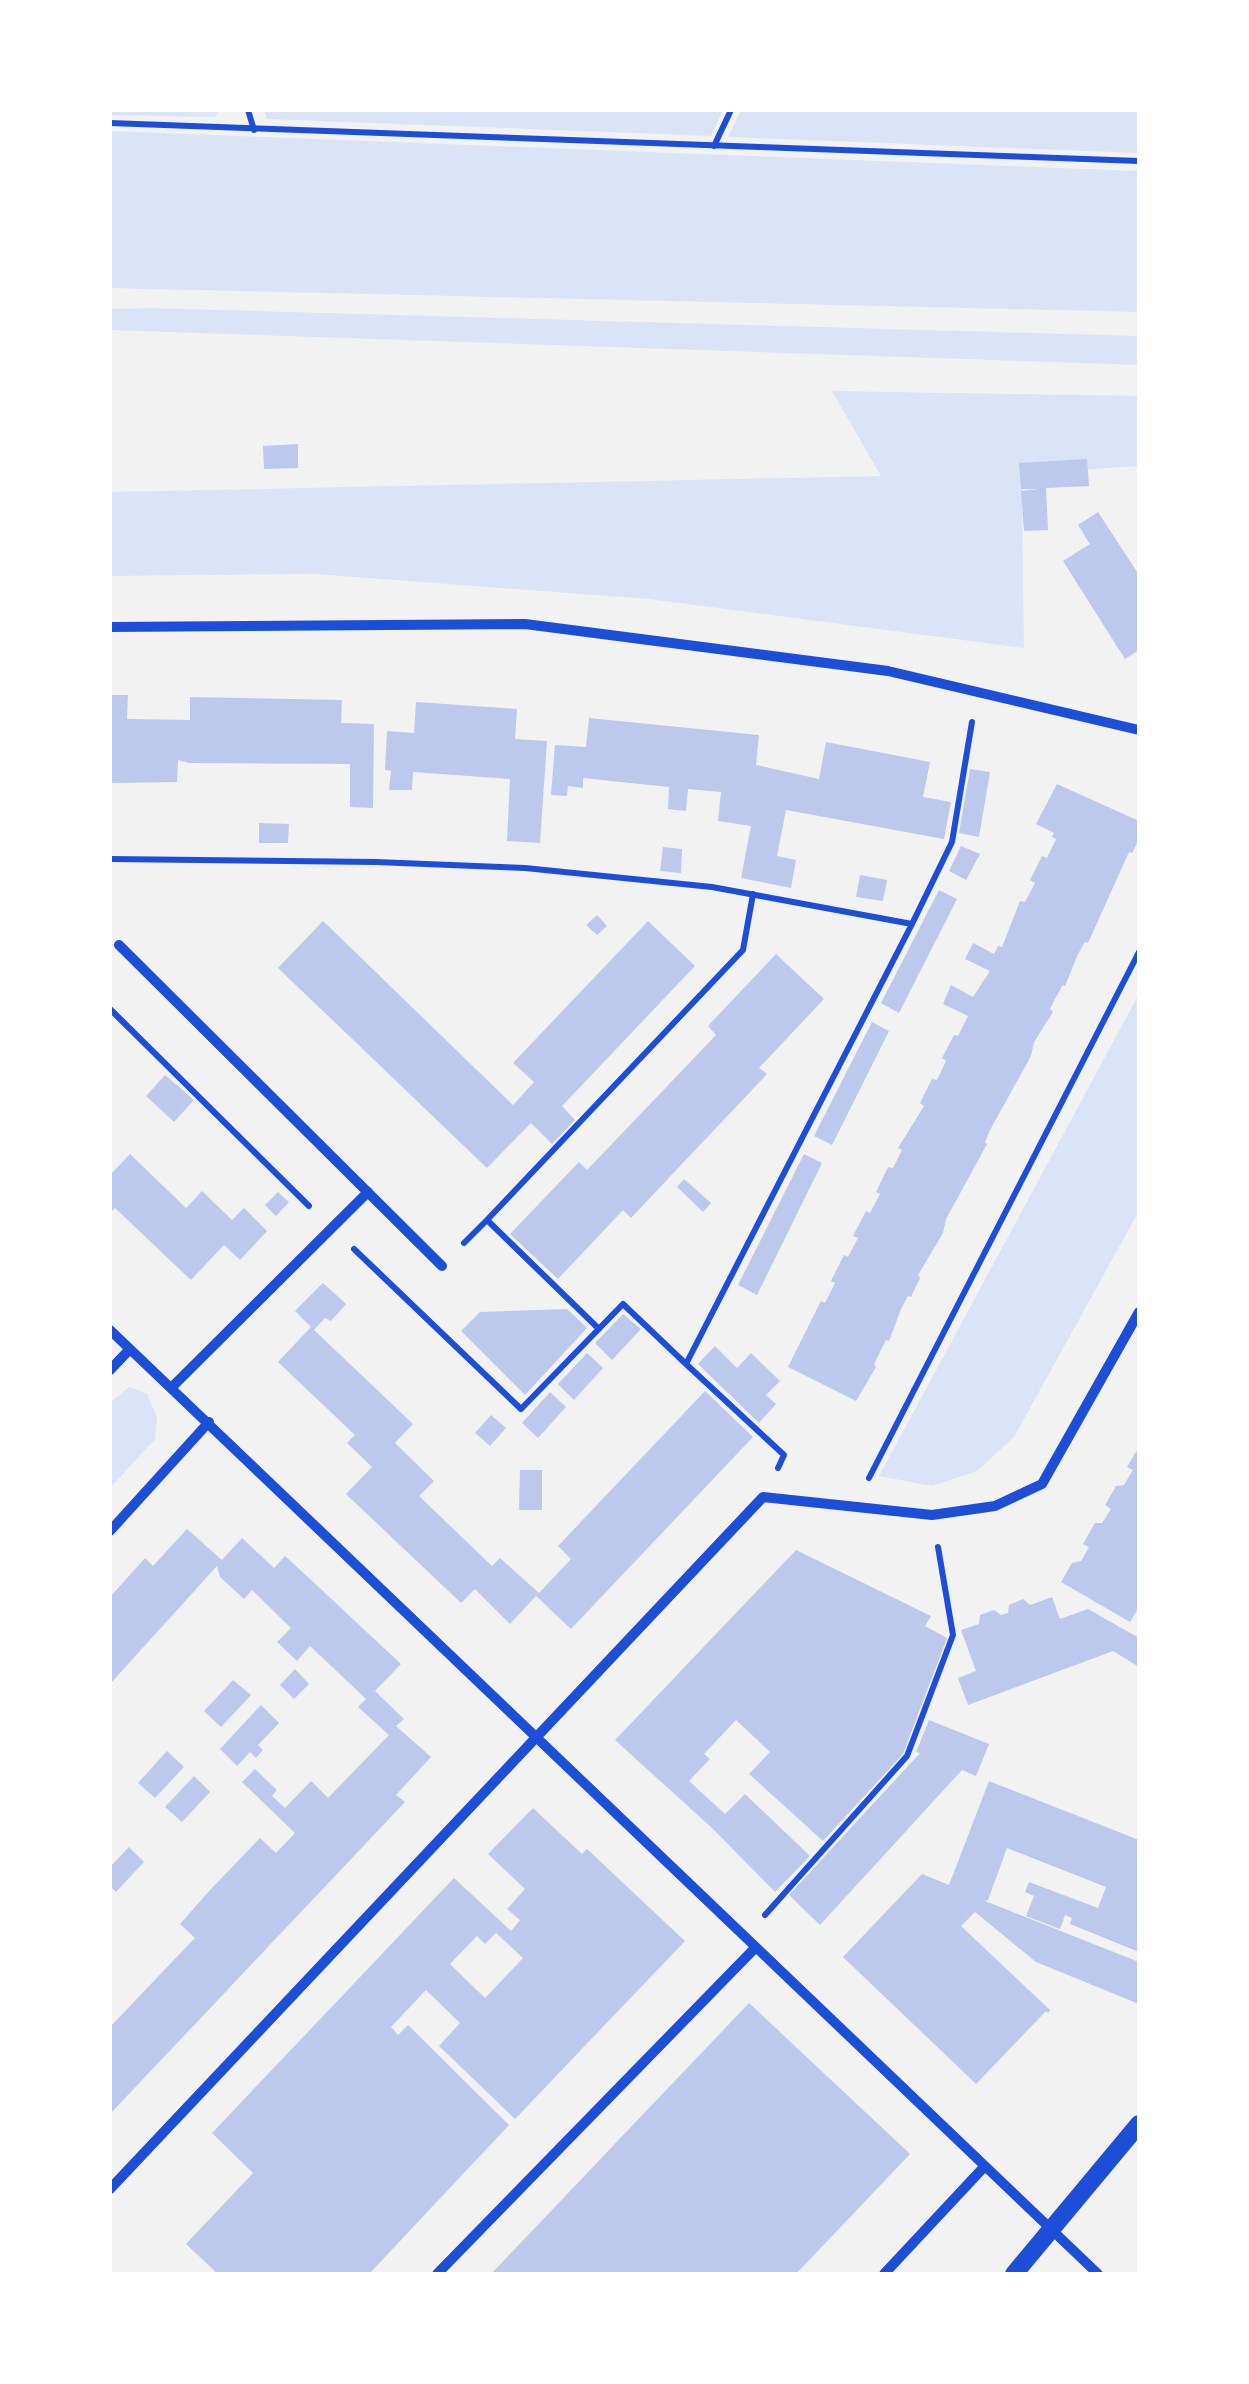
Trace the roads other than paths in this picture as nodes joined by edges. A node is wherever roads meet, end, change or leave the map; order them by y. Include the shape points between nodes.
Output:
1 (110, 627) edge
2 (1139, 730) edge
3 (119, 946) dead end
4 (368, 1192) junction
5 (442, 1266) road end
6 (1139, 1312) edge
7 (110, 1330) edge
8 (130, 1349) junction
9 (110, 1370) edge
10 (171, 1388) junction
11 (209, 1422) junction
12 (110, 1531) edge
13 (536, 1739) junction
14 (755, 1948) junction
15 (1139, 2124) edge
16 (984, 2167) junction
17 (110, 2189) edge
18 (1052, 2231) junction
19 (437, 2274) edge
20 (884, 2274) edge
21 (1014, 2274) edge
22 (1098, 2274) edge

1 - 2 street via 525,624 888,671
3 - 4 street
4 - 5 street
4 - 10 street
6 - 13 street via 1042,1484 995,1506 932,1515 763,1497
7 - 8 street
8 - 9 street
8 - 10 street
10 - 11 street
11 - 12 street
11 - 13 street
13 - 14 street
13 - 17 street
14 - 16 street
14 - 19 street
15 - 18 street
16 - 18 street
16 - 20 street
18 - 21 street
18 - 22 street

